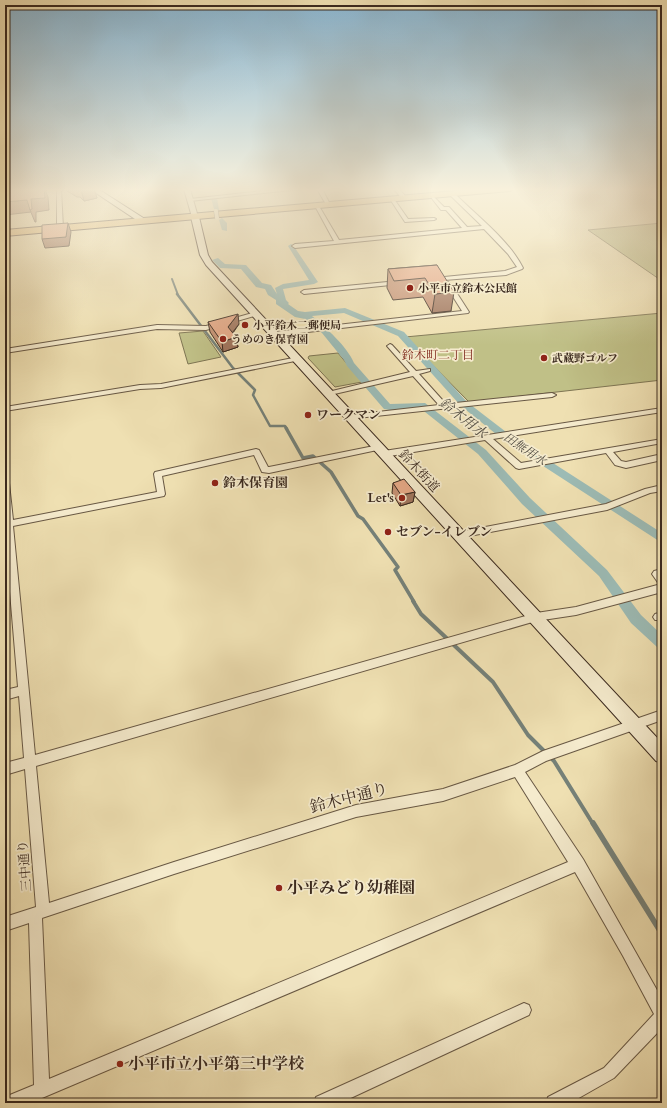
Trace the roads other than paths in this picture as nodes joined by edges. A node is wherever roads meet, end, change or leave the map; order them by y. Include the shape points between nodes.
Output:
1 (201, 241) edge
2 (350, 241) edge
3 (498, 241) edge
4 (337, 242) joint
5 (295, 246) dead end
6 (445, 279) junction
7 (426, 281) edge
8 (403, 283) edge
9 (304, 292) dead end
10 (256, 314) junction
11 (274, 334) junction
12 (390, 346) dead end
13 (5, 351) edge
14 (298, 359) junction
15 (428, 370) dead end
16 (415, 373) junction
17 (330, 393) junction
18 (552, 396) dead end
19 (444, 407) junction
20 (5, 409) edge
21 (662, 410) edge
22 (351, 417) junction
23 (486, 437) junction
24 (662, 441) edge
25 (382, 450) junction
26 (608, 451) junction
27 (662, 457) edge
28 (5, 483) edge
29 (662, 488) edge
30 (6, 503) edge
31 (10, 524) junction
32 (459, 535) junction
33 (662, 573) edge
34 (662, 581) edge
35 (662, 588) edge
36 (536, 618) junction
37 (23, 690) junction
38 (5, 695) edge
39 (662, 715) edge
40 (634, 725) junction
41 (662, 755) edge
42 (30, 762) junction
43 (5, 769) edge
44 (517, 770) junction
45 (578, 864) junction
46 (39, 912) junction
47 (5, 924) edge
48 (524, 1010) dead end
49 (662, 1016) edge
50 (42, 1090) junction
51 (10, 1103) edge
52 (322, 1103) edge
53 (554, 1103) edge

1 - 10 main road, 鈴木街道 via 206,260
2 - 4 street
3 - 6 street via 520,268 506,273
4 - 5 street
6 - 7 street
6 - 11 street via 466,312
8 - 9 street
10 - 11 main road, 鈴木街道
10 - 13 street via 206,328 157,327
11 - 14 main road, 鈴木街道
12 - 16 street
14 - 17 main road, 鈴木街道
14 - 20 street via 161,386 140,387
15 - 16 street
16 - 17 street
16 - 19 street
17 - 22 main road, 鈴木街道
18 - 19 street
19 - 22 street
21 - 23 street
22 - 25 main road, 鈴木街道
23 - 25 street
23 - 26 street via 520,466
24 - 26 street
25 - 31 street via 269,470 265,470 256,452 158,474 161,494
25 - 32 main road, 鈴木街道
26 - 27 street via 618,462 626,465
28 - 30 street, 三中通り
29 - 32 street via 610,506
30 - 31 street, 三中通り
31 - 37 street, 三中通り
32 - 36 main road, 鈴木街道
33 - 34 street via 657,574
35 - 36 street via 576,611
36 - 40 main road, 鈴木街道
36 - 42 street
37 - 38 street
37 - 42 street, 三中通り
39 - 40 street, 鈴木中通り
40 - 41 main road, 鈴木街道
40 - 44 street, 鈴木中通り via 549,755
42 - 43 street
42 - 46 street, 三中通り
44 - 45 street
44 - 46 street, 鈴木中通り via 443,795 356,811
45 - 49 street via 630,953
45 - 50 street
46 - 47 street, 鈴木中通り
46 - 50 street, 三中通り
48 - 52 street
49 - 53 street via 609,1073
50 - 51 street

